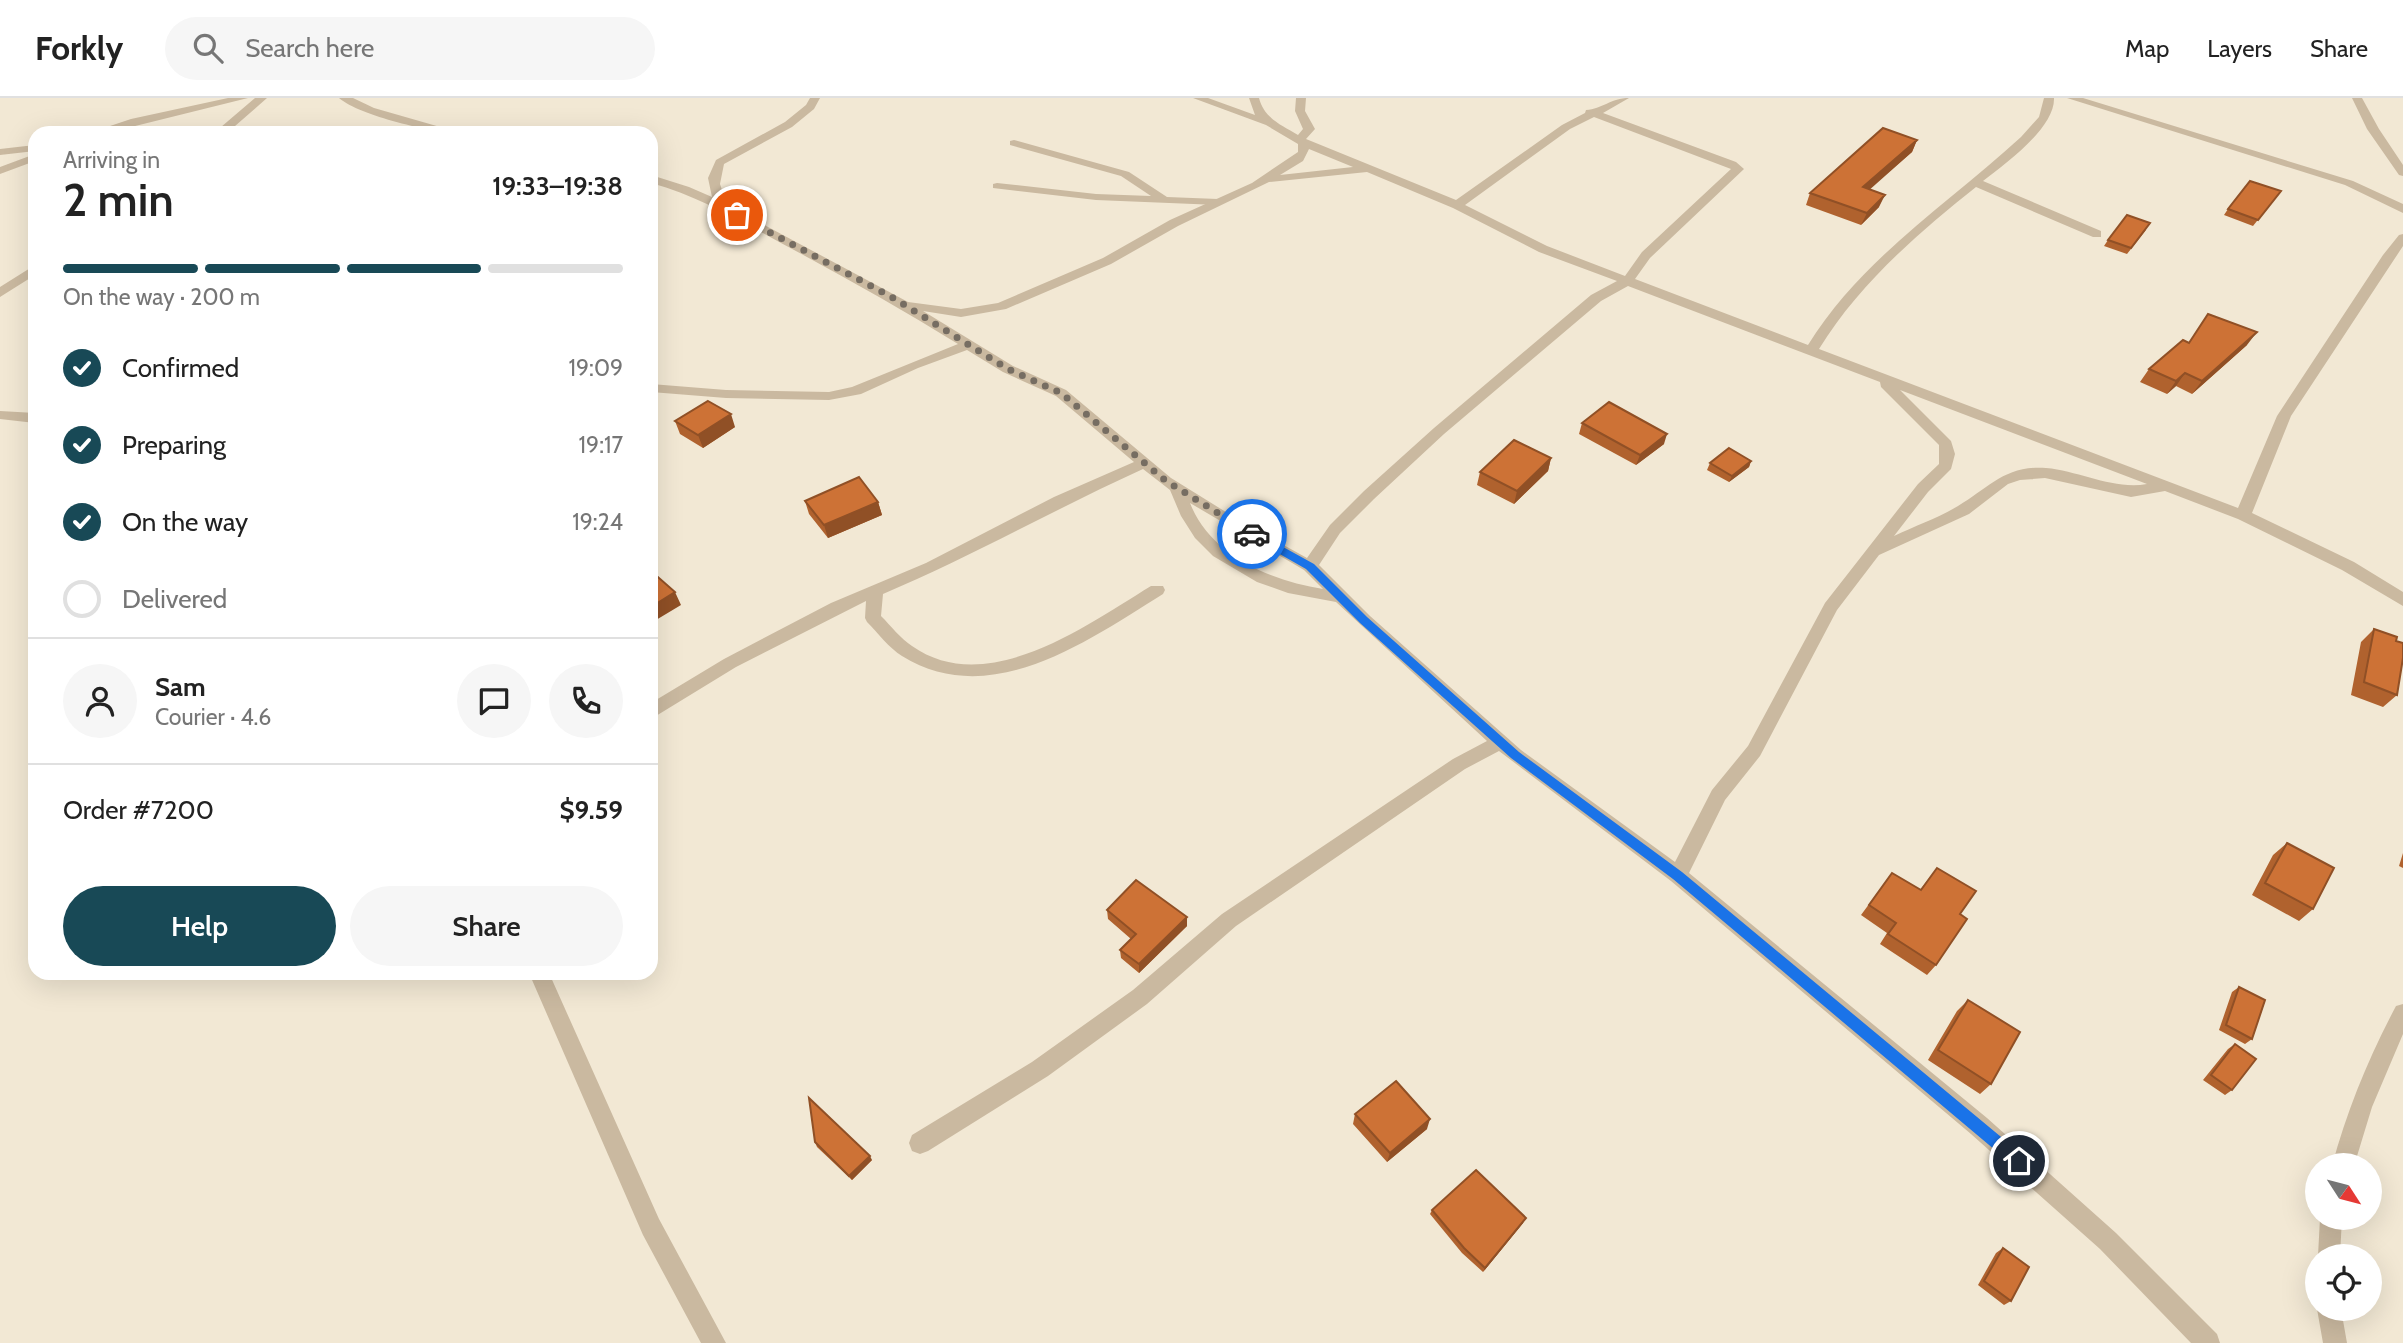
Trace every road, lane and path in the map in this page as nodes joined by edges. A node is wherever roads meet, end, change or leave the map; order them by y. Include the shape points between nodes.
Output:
1 (243, 98) edge
2 (262, 98) edge
3 (344, 98) edge
4 (1198, 98) edge
5 (1254, 98) edge
6 (1301, 98) edge
7 (1624, 98) edge
8 (2049, 98) edge
9 (2072, 98) edge
10 (2357, 98) edge
11 (817, 100) edge
12 (1590, 113) junction
13 (1272, 125) junction
14 (118, 126) edge
15 (228, 126) edge
16 (429, 126) edge
17 (1301, 141) junction
18 (1014, 143) dead end
19 (28, 149) edge
20 (0, 152) edge
21 (28, 160) edge
22 (1374, 170) junction
23 (0, 172) edge
24 (2403, 173) edge
25 (658, 181) edge
26 (1975, 182) junction
27 (1259, 183) junction
28 (997, 186) dead end
29 (1163, 199) junction
30 (1218, 202) junction
31 (1457, 205) junction
32 (722, 206) junction
33 (2403, 209) edge
34 (2097, 234) dead end
35 (2403, 238) edge
36 (28, 274) edge
37 (1627, 281) junction
38 (0, 293) edge
39 (901, 303) junction
40 (968, 345) junction
41 (1812, 350) junction
42 (1878, 377) junction
43 (658, 389) edge
44 (0, 415) edge
45 (28, 417) edge
46 (1144, 463) junction
47 (2165, 486) junction
48 (1176, 487) junction
49 (2243, 515) junction
50 (1876, 551) junction
51 (1310, 566) junction
52 (875, 590) junction
53 (1157, 590) dead end
54 (1340, 597) junction
55 (2403, 600) edge
56 (658, 708) edge
57 (1501, 742) junction
58 (1678, 875) junction
59 (542, 980) edge
60 (2403, 1013) edge
61 (920, 1143) dead end
62 (2346, 1153) edge
63 (2331, 1321) edge
64 (714, 1343) edge
65 (2208, 1343) edge
66 (2335, 1343) edge

1 - 14 street
2 - 15 street
3 - 16 street
4 - 13 street
5 - 13 street via 1256,111
6 - 17 street via 1300,111 1309,129
7 - 12 street
8 - 26 street via 2050,106 2040,124
9 - 33 street via 2349,183
10 - 24 street
11 - 32 street via 797,118 719,162 713,182
12 - 31 street
12 - 37 street via 1738,169 1646,255
13 - 17 street
17 - 22 street
17 - 27 street via 1304,152 1299,159
18 - 29 lane via 1125,174
19 - 20 street
21 - 23 street
22 - 27 street via 1337,170
22 - 31 street
25 - 32 street
26 - 34 street
26 - 41 street via 1925,223 1844,302
27 - 30 street
28 - 29 lane
29 - 30 lane
30 - 39 street via 1107,261 988,310 961,313
31 - 37 street via 1543,249
32 - 39 street
35 - 49 street via 2284,416
36 - 38 street
37 - 41 street
37 - 51 street via 1596,298 1438,431 1335,529
39 - 40 street
40 - 43 street via 856,391 829,396
40 - 46 street via 1061,393
41 - 42 street
42 - 47 street
42 - 50 street via 1941,438 1948,454 1946,466 1923,488
44 - 45 street
46 - 48 street
46 - 52 street via 932,567
47 - 49 street
47 - 50 street via 2131,492 2045,473 2018,475 1964,510
48 - 51 street
48 - 54 street via 1194,528 1244,570 1296,591
49 - 55 street via 2348,566
50 - 58 street via 1831,607 1754,751 1718,795
51 - 54 street
52 - 53 street via 873,618 888,638 942,669 993,672 1058,647
52 - 56 street via 730,663
54 - 57 street
57 - 58 street
57 - 61 street via 1459,764 1229,920 1140,997 1040,1069
58 - 65 street via 2059,1195
59 - 64 street via 651,1227
60 - 62 street via 2382,1052
63 - 66 street

